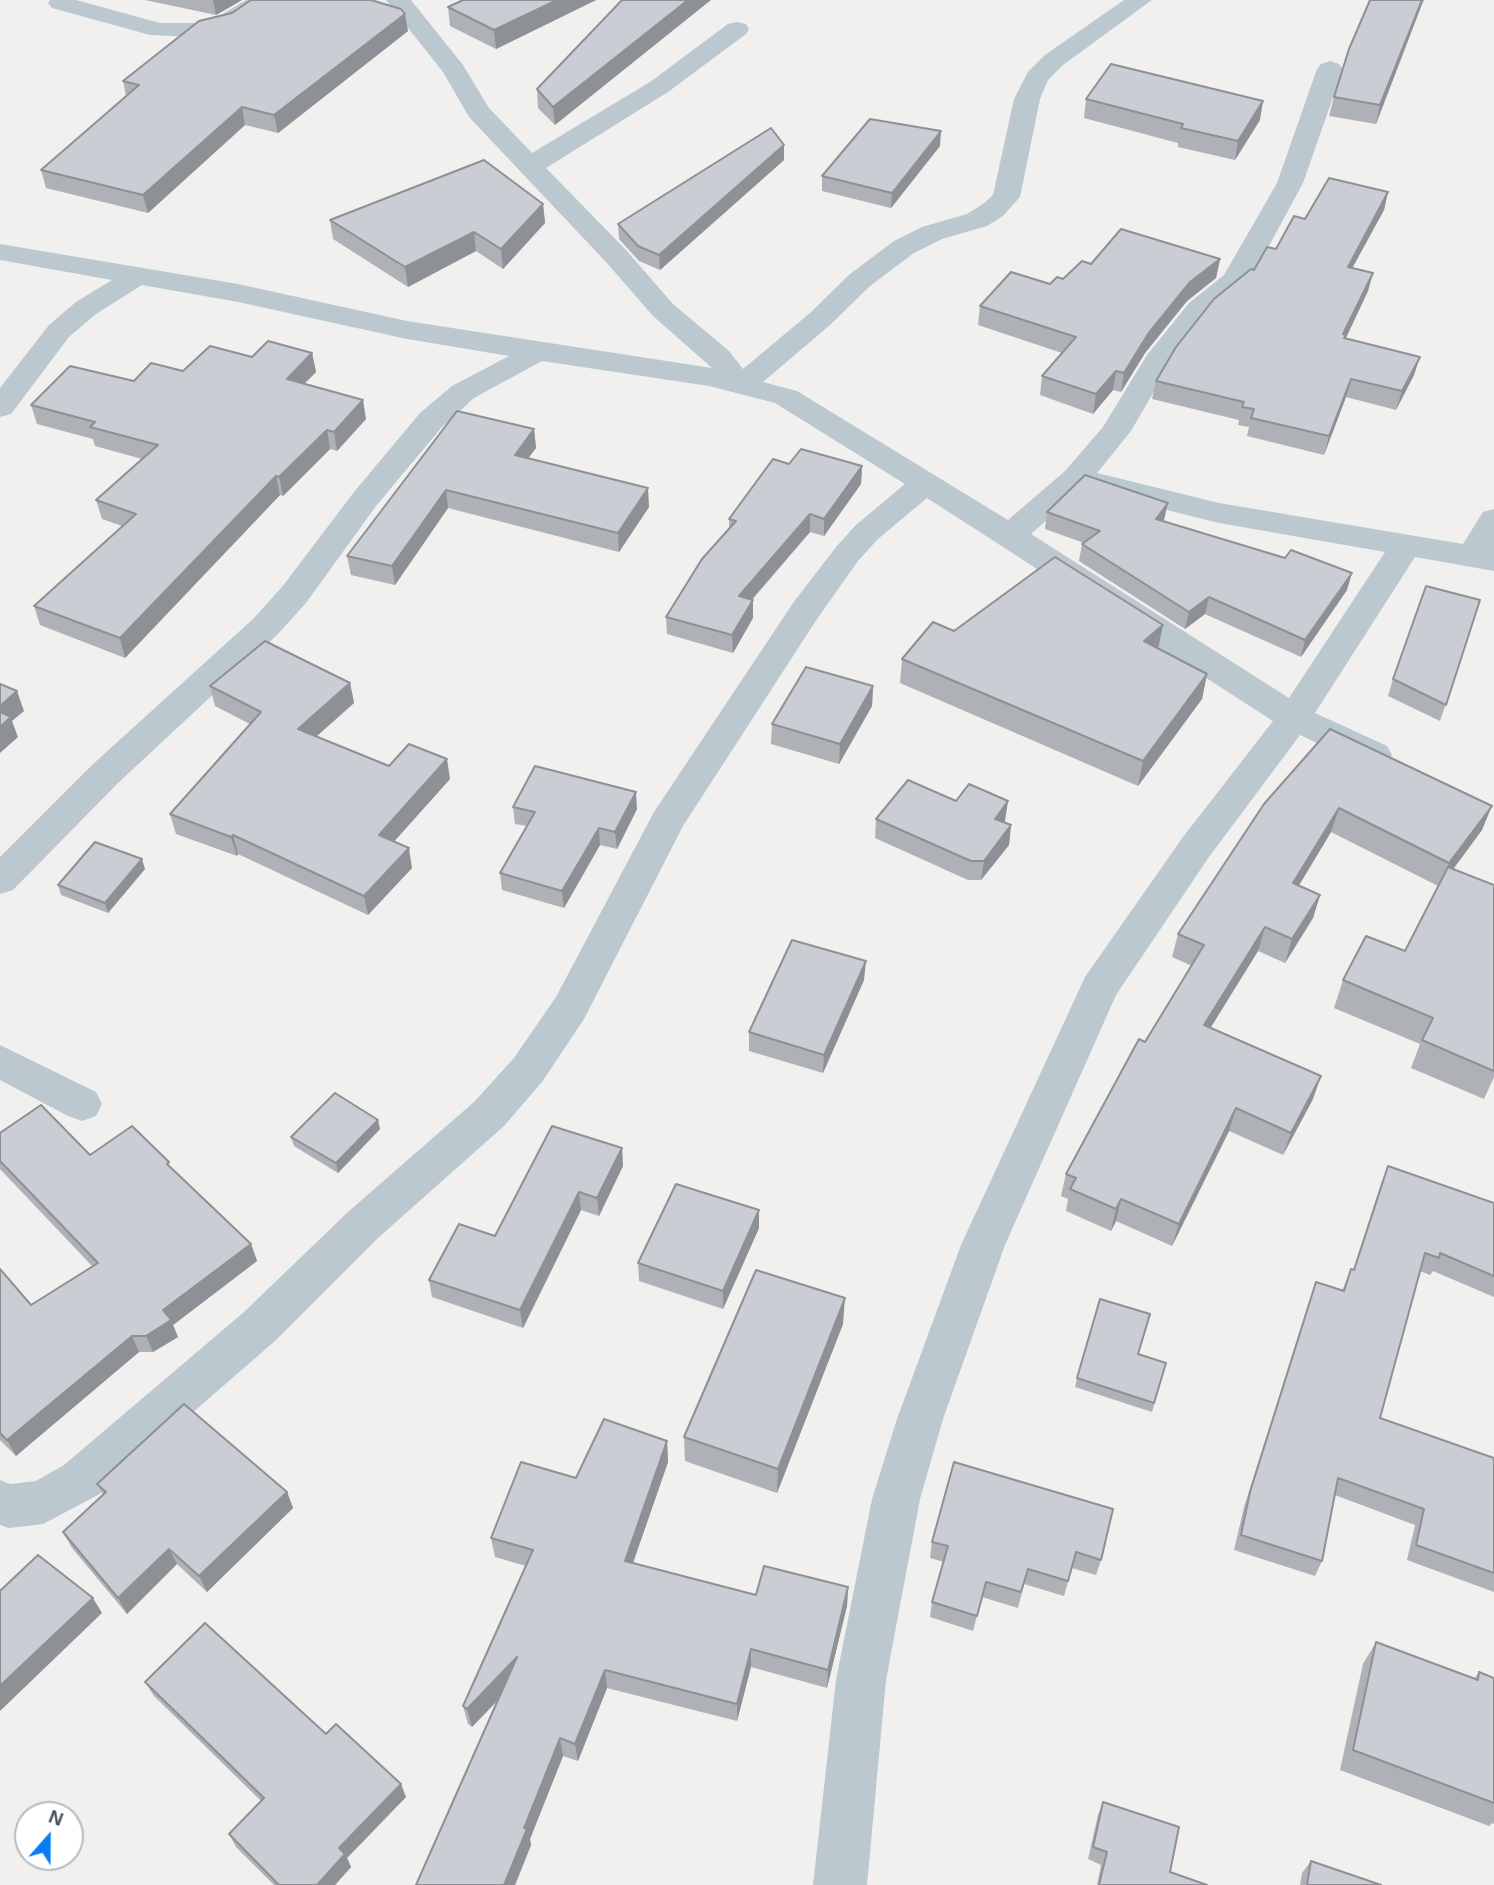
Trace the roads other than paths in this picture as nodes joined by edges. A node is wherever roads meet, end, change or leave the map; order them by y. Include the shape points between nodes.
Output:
1 (263, 0) edge
2 (398, 0) edge
3 (1140, 0) edge
4 (60, 3) dead end
5 (737, 29) dead end
6 (1330, 69) dead end
7 (530, 166) junction
8 (8, 259) edge
9 (137, 276) junction
10 (538, 352) junction
11 (740, 386) junction
12 (0, 408) edge
13 (1076, 478) junction
14 (926, 483) junction
15 (1494, 519) edge
16 (1010, 535) junction
17 (1406, 545) junction
18 (1484, 558) edge
19 (1294, 718) junction
20 (1394, 764) edge
21 (0, 880) edge
22 (0, 1060) edge
23 (82, 1104) dead end
24 (0, 1502) edge
25 (840, 1885) edge

1 - 4 street via 225,23 184,30 159,30
2 - 7 street via 454,70 478,112
3 - 11 street via 1037,77 1027,99 1006,197 993,210 904,247
5 - 7 street via 649,93
6 - 13 street via 1290,183 1243,268 1199,309 1157,361 1116,431
7 - 11 street via 663,310 719,357
8 - 9 street
9 - 10 street
9 - 12 street via 60,331
10 - 11 street via 711,377
10 - 21 street via 463,392 431,420 265,627 114,765
11 - 14 street via 786,397
13 - 16 street
13 - 17 street via 1219,513
14 - 16 street
14 - 24 street via 860,540 805,611 667,821 570,1008 528,1070 489,1114 363,1225 260,1326 81,1480 44,1502 9,1506
15 - 18 street
16 - 19 street
17 - 18 street
17 - 19 street
19 - 20 street
19 - 25 street via 1196,847 1100,988 983,1245 896,1499 861,1680
22 - 23 street

